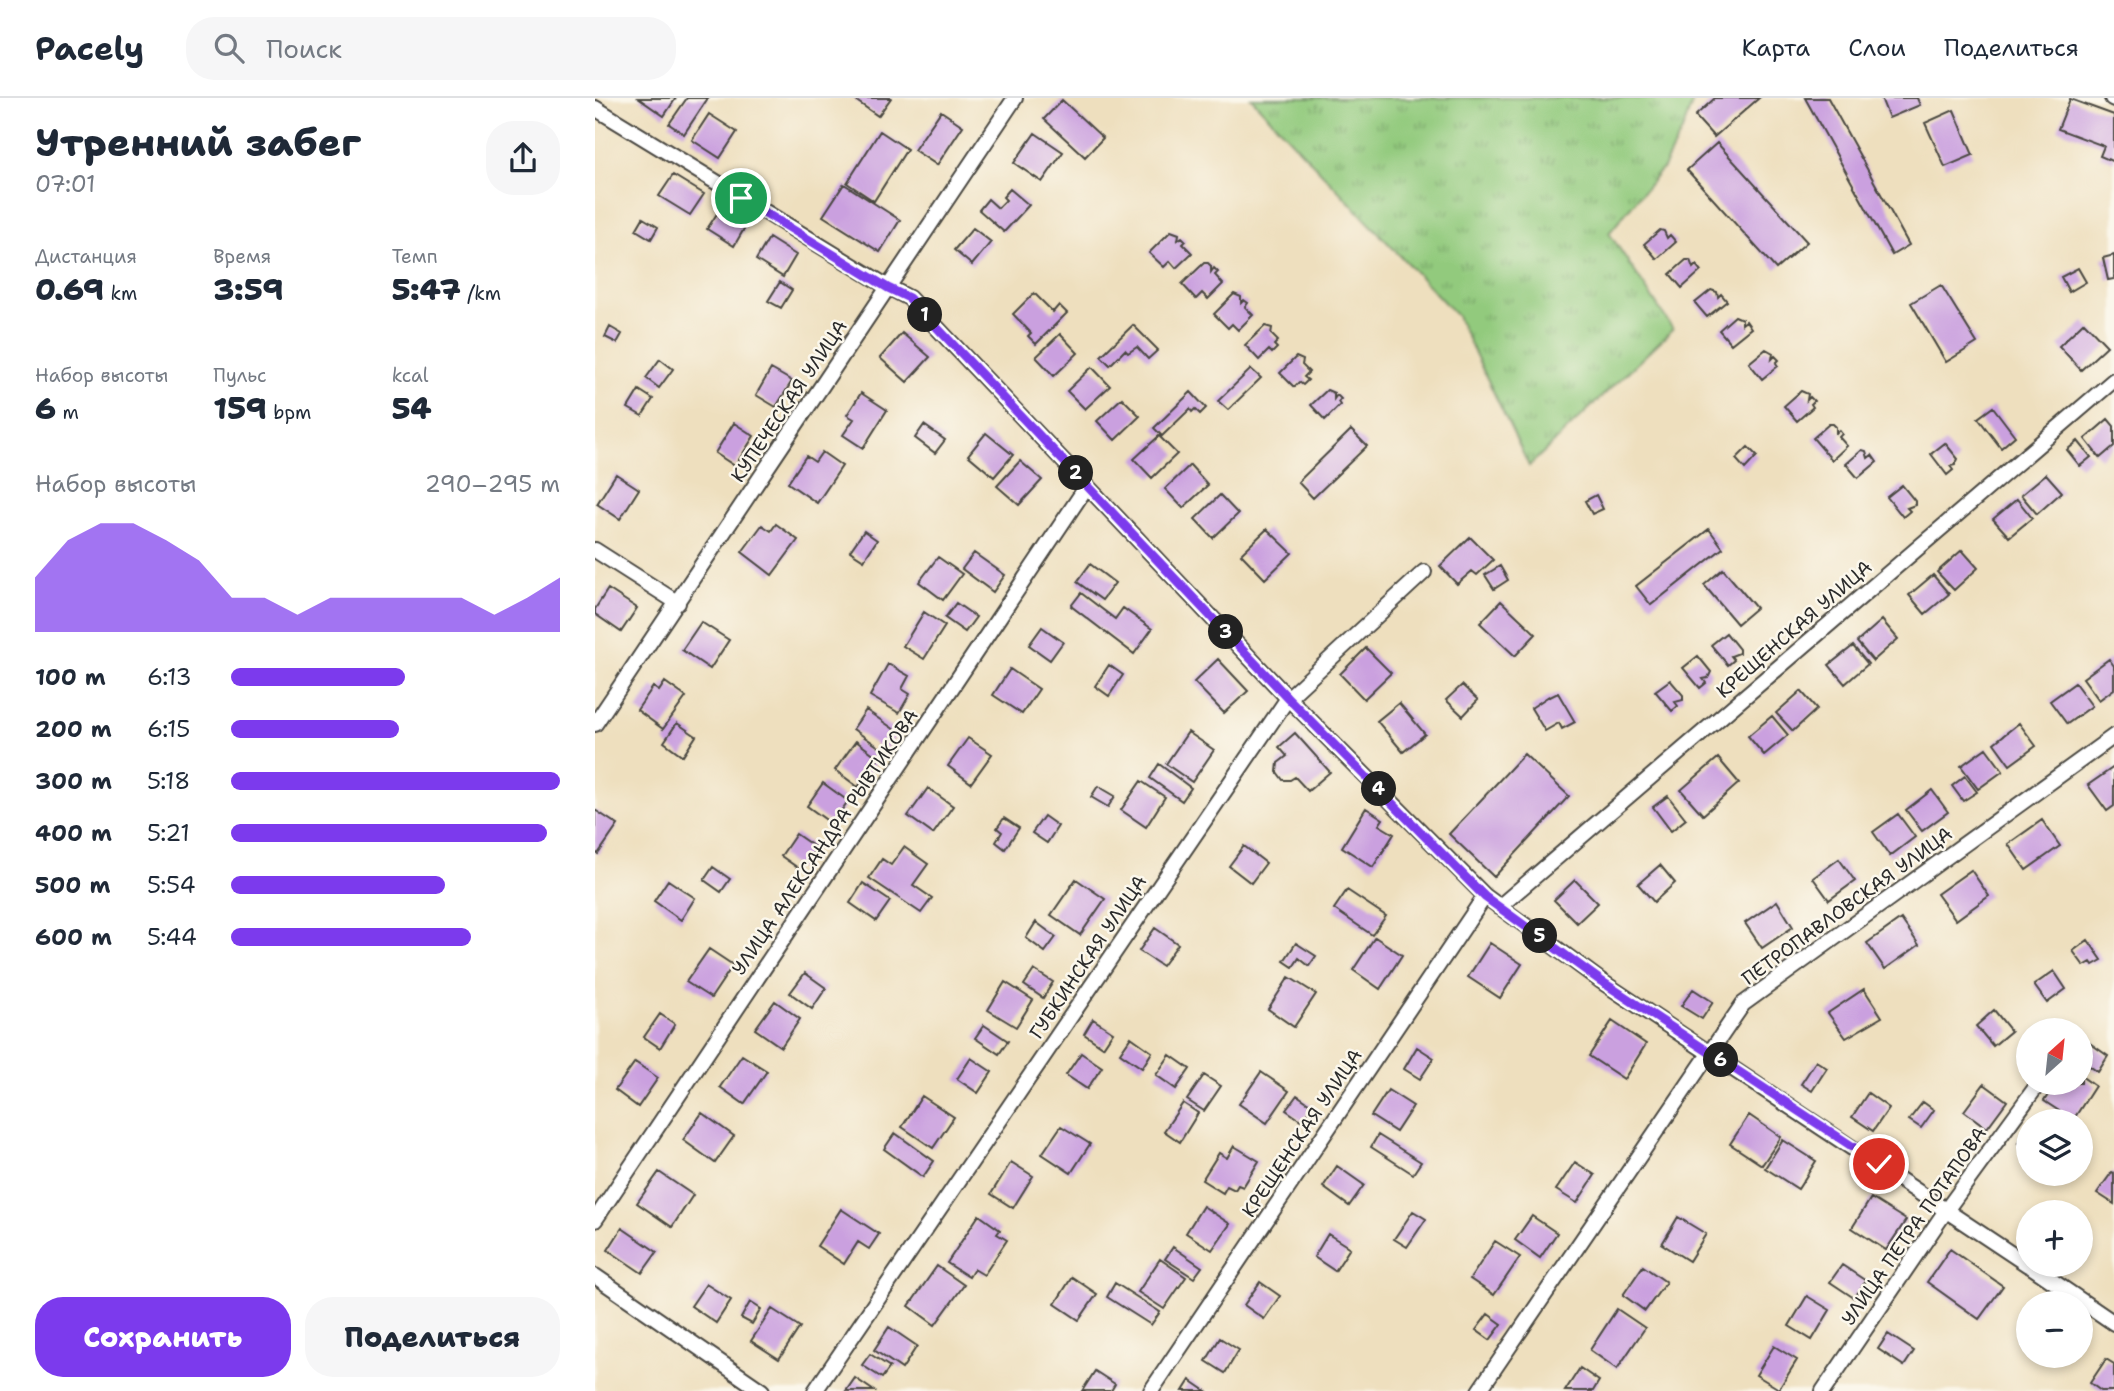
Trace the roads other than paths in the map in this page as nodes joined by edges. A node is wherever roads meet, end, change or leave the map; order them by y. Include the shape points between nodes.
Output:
1 (1015, 98) edge
2 (595, 108) edge
3 (888, 288) junction
4 (2114, 380) edge
5 (1087, 485) junction
6 (595, 551) edge
7 (1424, 572) dead end
8 (678, 603) junction
9 (1288, 698) junction
10 (595, 724) edge
11 (2114, 736) edge
12 (1485, 897) junction
13 (1499, 906) junction
14 (1710, 1053) junction
15 (2030, 1096) edge
16 (1947, 1209) junction
17 (595, 1220) edge
18 (2016, 1256) edge
19 (595, 1276) edge
20 (2047, 1277) edge
21 (2114, 1323) edge
22 (762, 1391) edge
23 (815, 1391) edge
24 (1151, 1391) edge
25 (1479, 1391) edge
26 (1823, 1391) edge

1 - 3 street, КУПЕЧЕСКАЯ УЛИЦА
2 - 3 street
3 - 5 street via 909,298
3 - 8 street, КУПЕЧЕСКАЯ УЛИЦА
4 - 13 street, КРЕЩЕНСКАЯ УЛИЦА
5 - 9 street
5 - 17 street, УЛИЦА АЛЕКСАНДРА РЫВТИКОВА
6 - 8 street
7 - 9 street, ГУБКИНСКАЯ УЛИЦА
8 - 10 street, КУПЕЧЕСКАЯ УЛИЦА
9 - 12 street
9 - 23 street, ГУБКИНСКАЯ УЛИЦА
11 - 14 street, ПЕТРОПАВЛОВСКАЯ УЛИЦА via 1743,1004
12 - 13 street
12 - 24 street, КРЕЩЕНСКАЯ УЛИЦА
13 - 14 street
14 - 16 street
14 - 25 street, ПЕТРОПАВЛОВСКАЯ УЛИЦА
15 - 16 street, УЛИЦА ПЕТРА ПОТАПОВА
16 - 18 street
16 - 26 street, УЛИЦА ПЕТРА ПОТАПОВА
19 - 22 street
20 - 21 street

